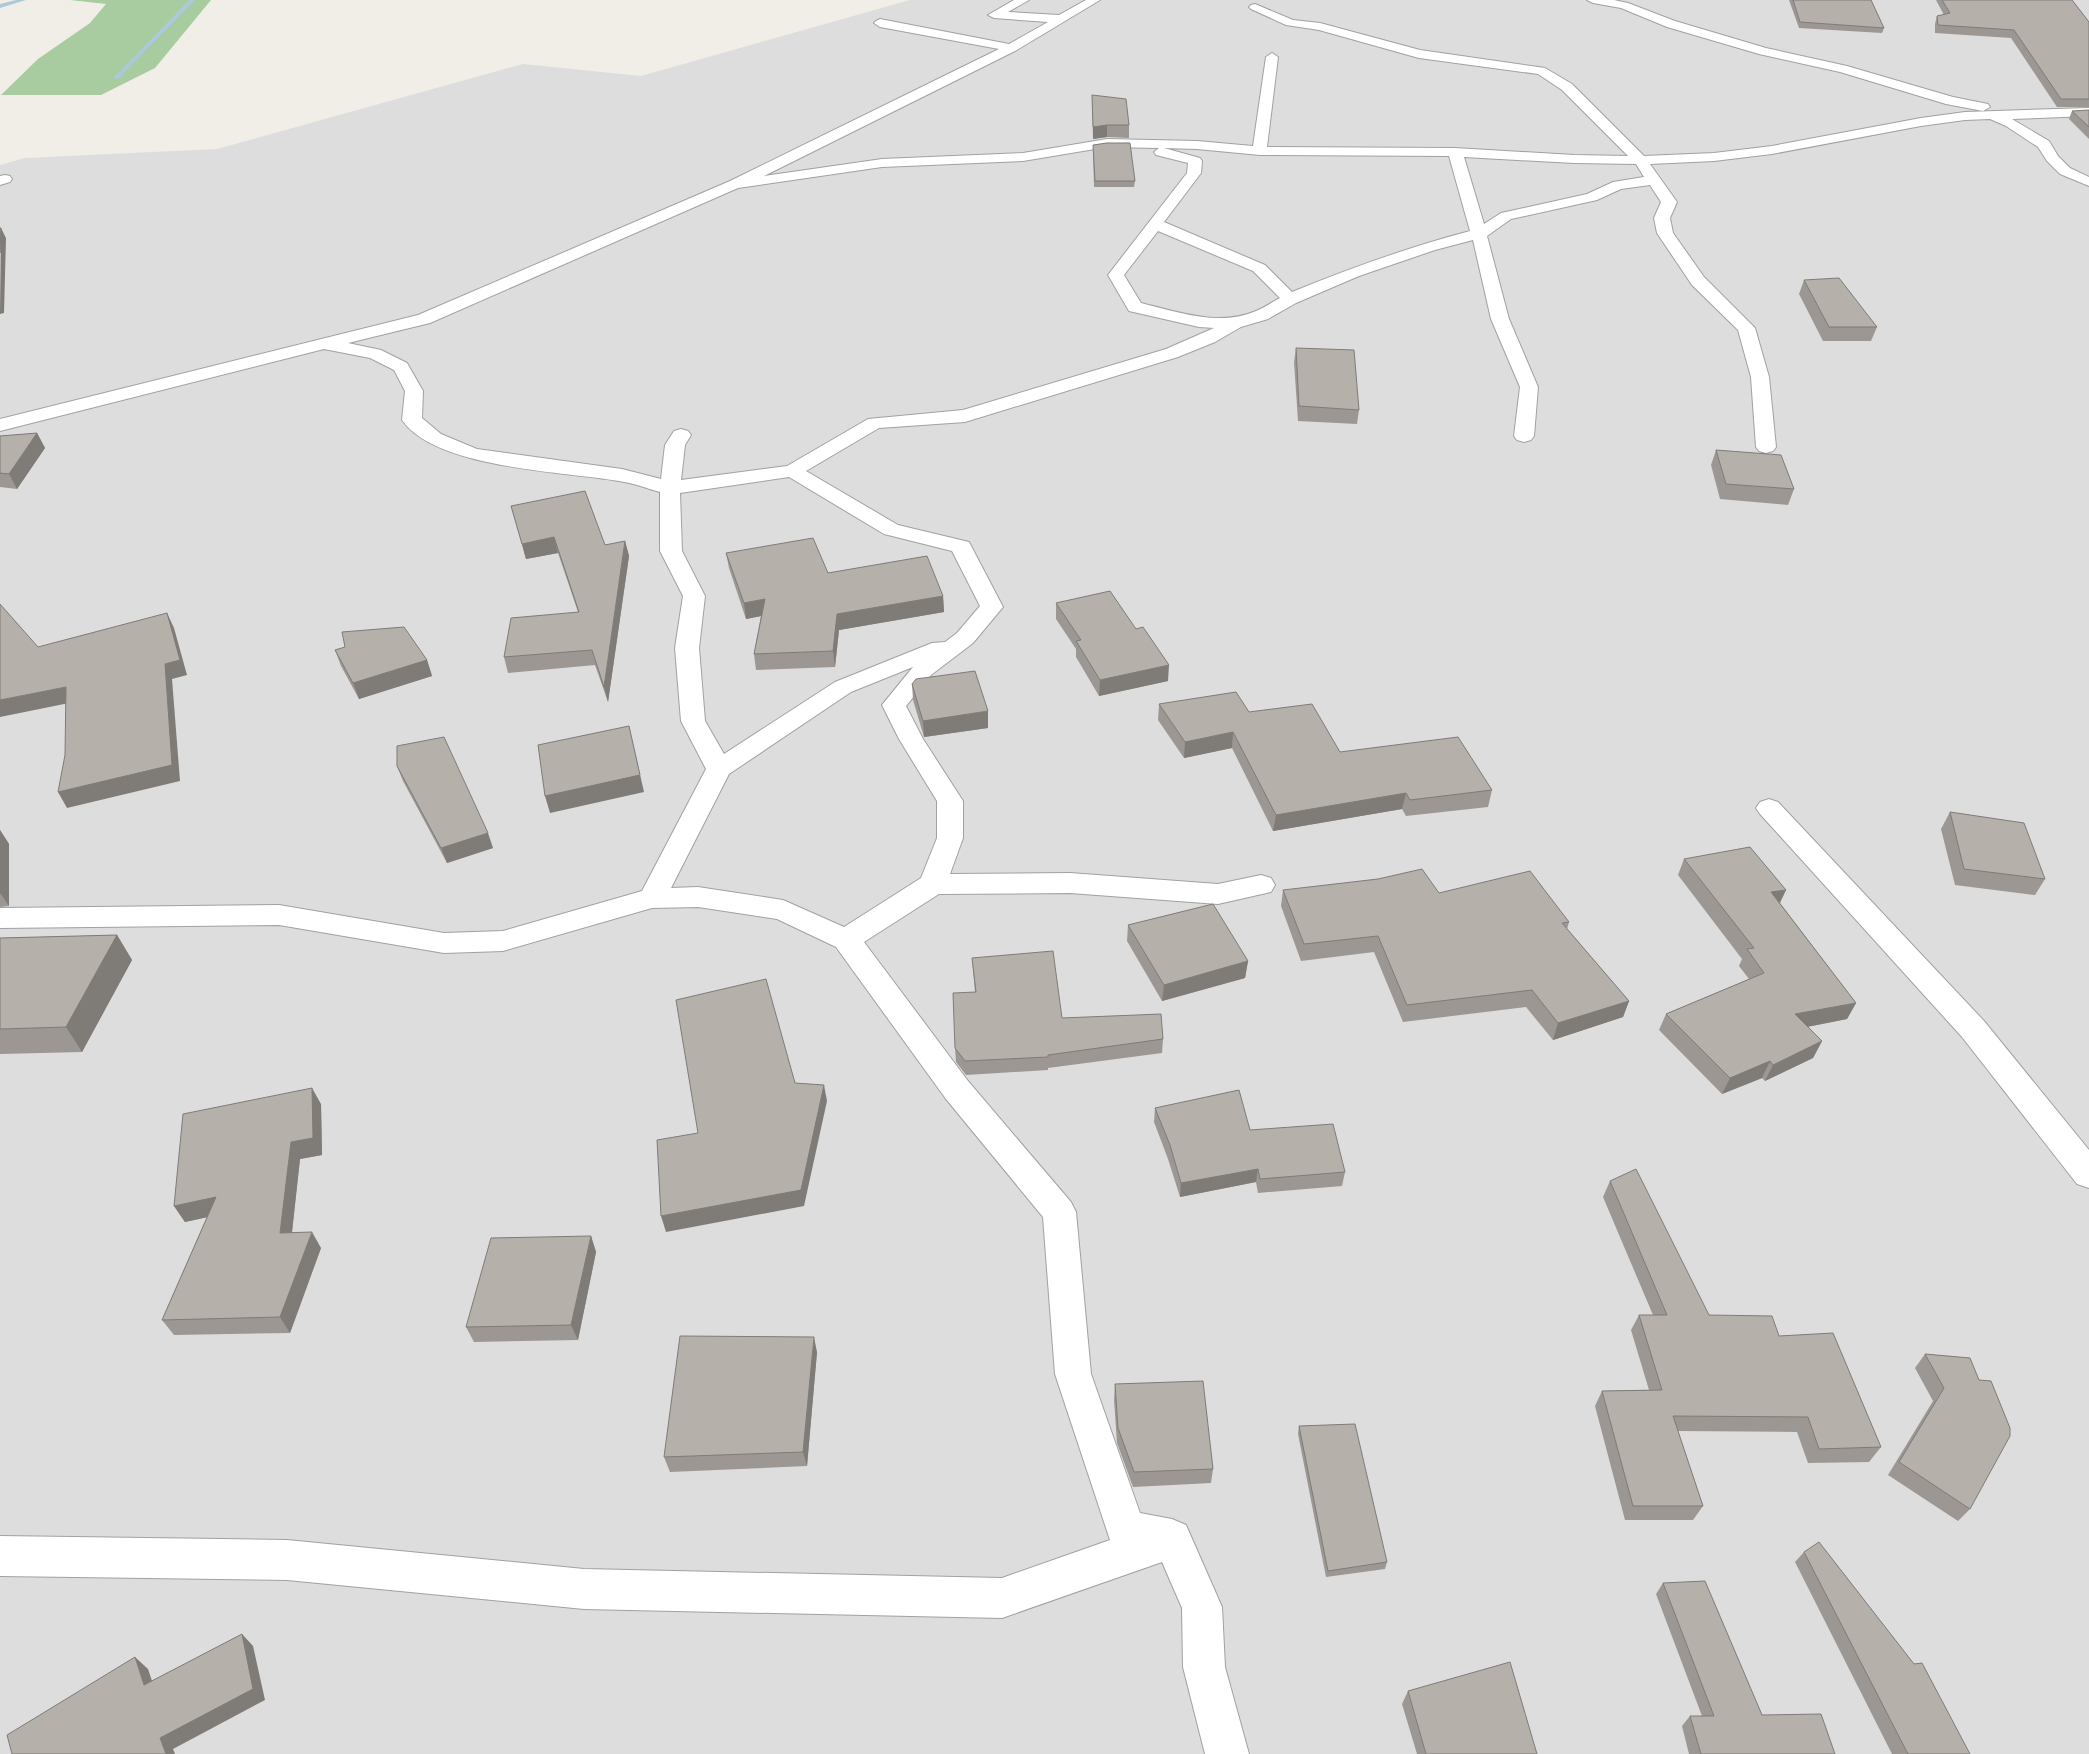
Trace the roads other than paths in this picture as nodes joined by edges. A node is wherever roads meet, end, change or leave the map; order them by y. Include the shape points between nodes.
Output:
1 (1023, 0) edge
2 (1094, 0) edge
3 (1593, 0) edge
4 (1255, 7) dead end
5 (1060, 19) junction
6 (880, 23) dead end
7 (1011, 48) junction
8 (1272, 57) dead end
9 (2089, 112) edge
10 (2013, 118) junction
11 (1107, 142) junction
12 (1260, 151) junction
13 (1455, 152) junction
14 (1640, 160) junction
15 (767, 169) junction
16 (814, 172) junction
17 (1654, 180) junction
18 (2089, 182) edge
19 (735, 184) junction
20 (1155, 224) junction
21 (1479, 234) junction
22 (1290, 299) junction
23 (1235, 323) junction
24 (324, 344) junction
25 (0, 425) edge
26 (682, 435) dead end
27 (1524, 436) dead end
28 (1766, 447) dead end
29 (792, 471) junction
30 (670, 488) junction
31 (964, 638) junction
32 (719, 769) junction
33 (1769, 808) dead end
34 (933, 884) junction
35 (1261, 886) dead end
36 (652, 898) junction
37 (0, 918) edge
38 (846, 940) junction
39 (2089, 1174) edge
40 (1172, 1539) junction
41 (0, 1556) edge
42 (1227, 1754) edge

1 - 5 street via 994,15
2 - 5 street
3 - 10 street via 1624,5 1672,24 1763,51 1872,77
4 - 14 street via 1290,24 1320,27 1419,54 1541,71 1567,87
5 - 7 street
6 - 7 street
7 - 15 street
8 - 12 street
9 - 10 street via 2034,112
10 - 14 street via 1990,114 1921,122 1772,150 1714,157
10 - 18 street via 2044,144 2065,171
11 - 12 street
11 - 16 street via 1023,157 882,163
11 - 20 street via 1175,154 1195,161 1194,173
12 - 13 street
13 - 14 street
13 - 21 street
14 - 17 street
15 - 16 street
15 - 19 street
16 - 19 street
17 - 21 street via 1618,185 1592,197 1506,216
17 - 28 street via 1669,202 1662,218 1665,233 1698,281 1746,328 1760,377
19 - 24 street via 424,319
20 - 22 street via 1259,268
20 - 23 street via 1116,275 1135,307 1199,322
21 - 22 street via 1353,273
21 - 27 street via 1500,319 1529,387
22 - 23 street via 1262,315
23 - 29 street via 1172,353 965,416 875,423
24 - 25 street
24 - 30 street via 375,354 401,367 414,391 412,420 434,438 473,454 622,475
26 - 30 street via 674,446
29 - 30 street
29 - 31 street via 891,530 961,546 992,608
30 - 32 street via 671,551 694,596 687,648 694,721
31 - 32 street via 843,687
31 - 34 street via 923,670 894,705 910,739 950,801 950,838
32 - 36 street
33 - 39 street via 1973,1029
34 - 35 street via 1070,883 1218,894
34 - 38 street
36 - 37 street via 503,941 444,943 279,915
36 - 38 street via 698,897 783,910
38 - 40 street via 957,1090 1059,1212 1073,1374 1126,1530
40 - 41 street via 1002,1598 584,1589 287,1560
40 - 42 street via 1202,1607 1204,1667

